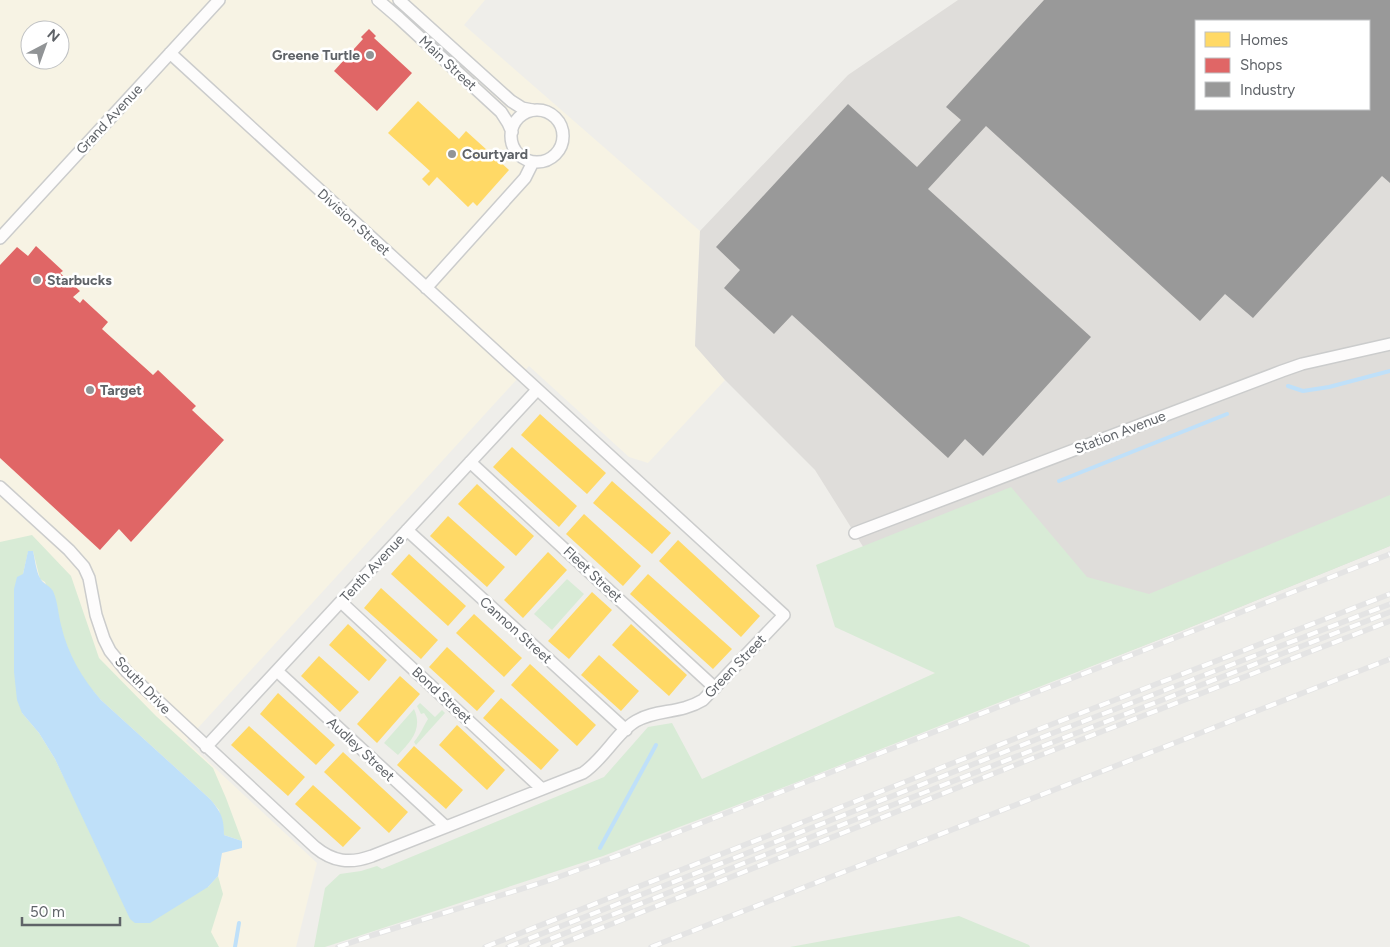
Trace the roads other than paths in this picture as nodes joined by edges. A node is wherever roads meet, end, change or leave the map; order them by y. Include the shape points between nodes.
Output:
1 (219, 0) edge
2 (378, 0) edge
3 (399, 0) edge
4 (170, 53) junction
5 (532, 110) junction
6 (512, 132) junction
7 (534, 162) junction
8 (0, 238) edge
9 (426, 288) junction
10 (1390, 344) edge
11 (537, 390) junction
12 (470, 462) junction
13 (0, 487) edge
14 (407, 530) junction
15 (855, 533) dead end
16 (341, 602) junction
17 (276, 671) junction
18 (715, 688) junction
19 (626, 730) junction
20 (206, 747) junction
21 (542, 789) junction
22 (445, 826) junction
23 (327, 856) joint

1 - 4 street, Grand Avenue
2 - 6 street, Main Street via 501,112
3 - 5 street, Main Street via 511,101
4 - 8 street, Grand Avenue
4 - 9 street, Division Street
5 - 6 street via 519,119
5 - 7 street via 554,115 564,133 554,154
6 - 7 street via 515,149 523,158
7 - 9 street via 525,178
9 - 11 street, Division Street
10 - 15 street, Station Avenue via 1282,371
11 - 12 street, Tenth Avenue
11 - 18 street, Green Street via 784,616
12 - 14 street, Tenth Avenue
12 - 18 street, Fleet Street
13 - 20 street, South Drive via 84,567 99,628 118,662
14 - 16 street, Tenth Avenue
14 - 19 street, Cannon Street
16 - 17 street, Tenth Avenue
16 - 21 street, Bond Street
17 - 20 street, Tenth Avenue
17 - 22 street, Audley Street
18 - 19 street, Green Street via 689,708 642,718
19 - 21 street, Green Street via 589,769
20 - 23 street, South Drive
21 - 22 street, Green Street
22 - 23 street, Green Street via 357,861 338,861

